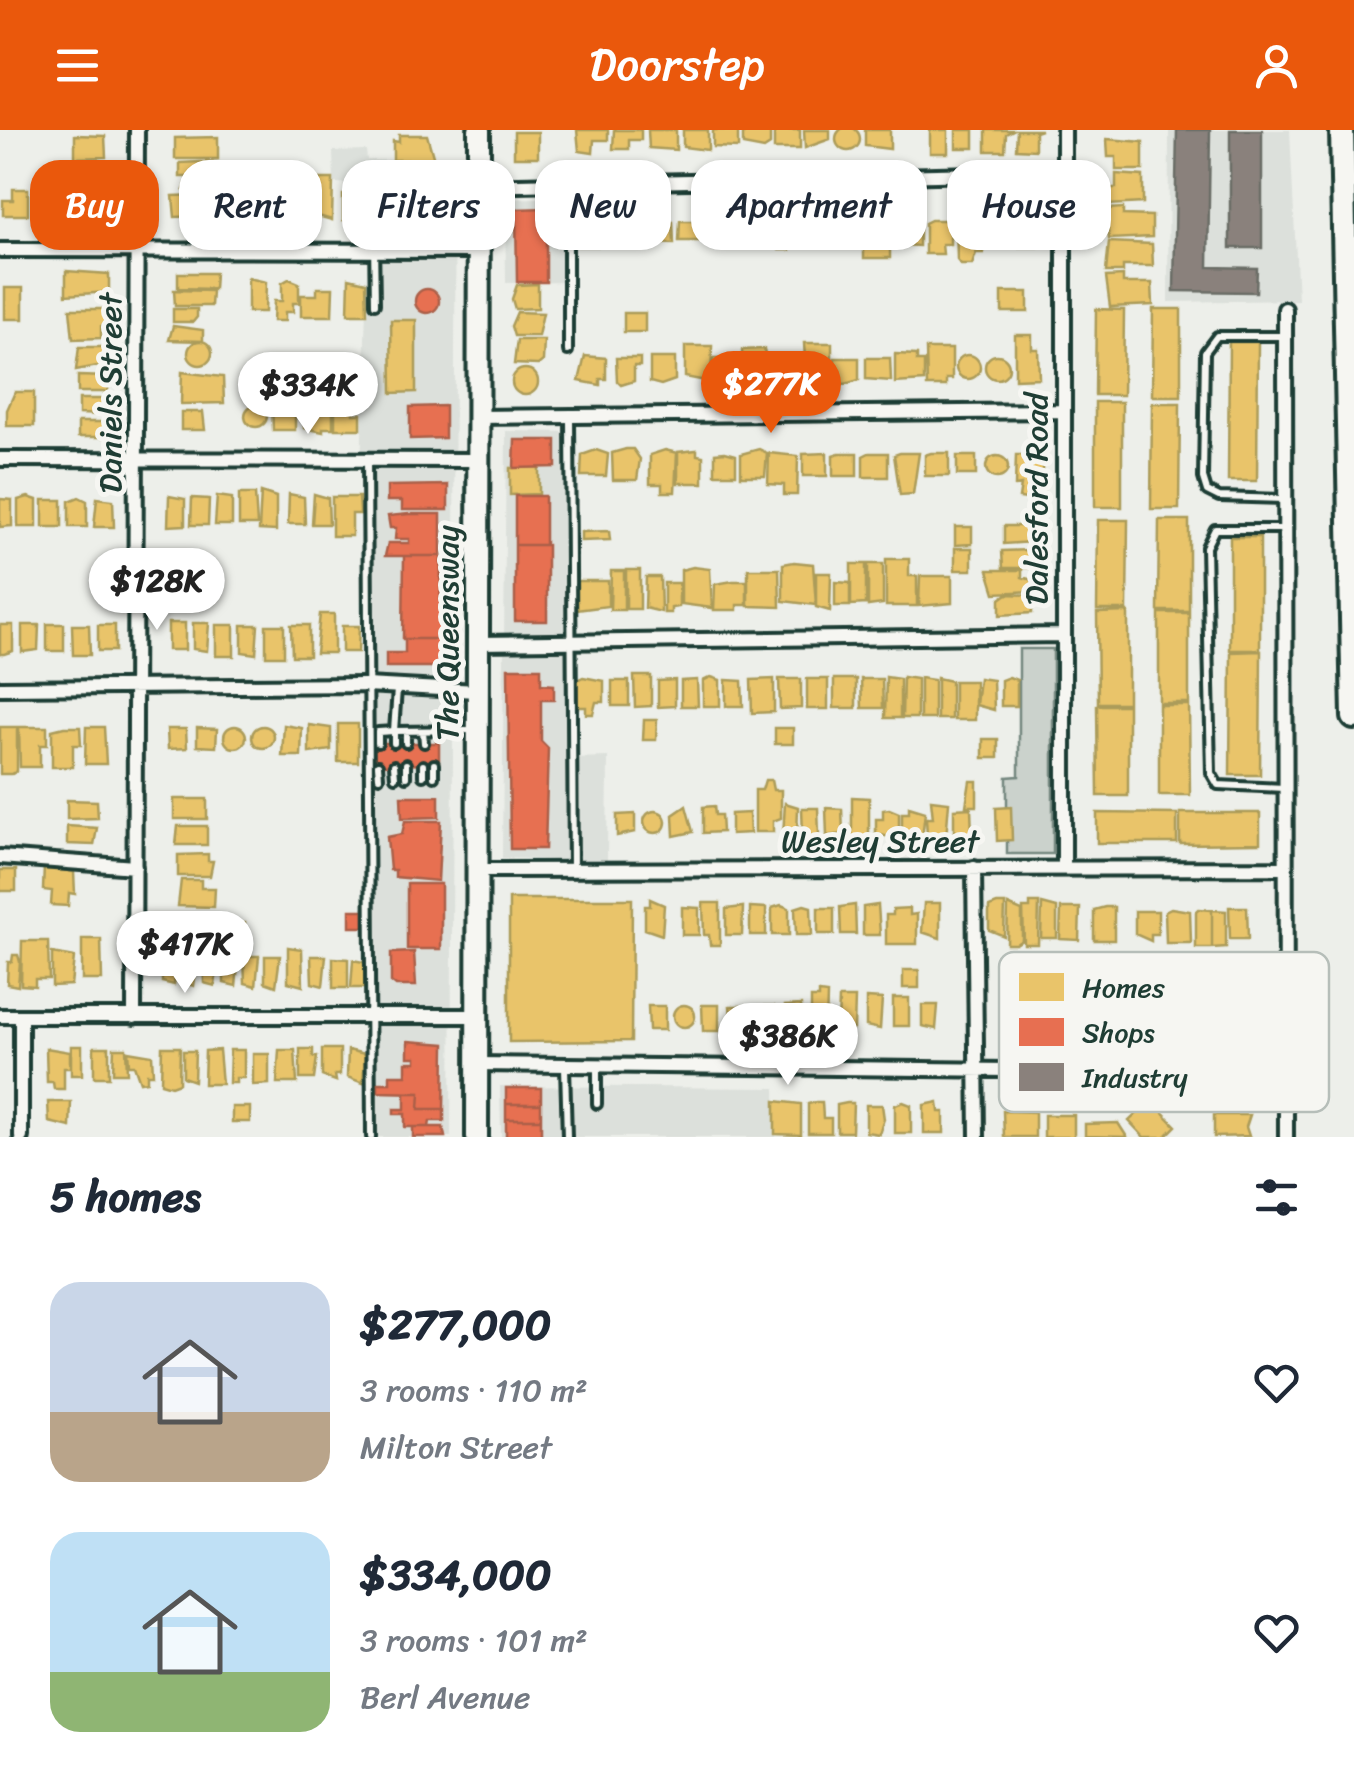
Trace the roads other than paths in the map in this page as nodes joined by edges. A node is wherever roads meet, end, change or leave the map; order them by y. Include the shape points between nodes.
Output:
1 (137, 130) edge
2 (479, 130) edge
3 (1064, 130) edge
4 (1342, 130) edge
5 (137, 160) edge
6 (478, 160) edge
7 (1064, 160) edge
8 (947, 175) edge
9 (671, 181) edge
10 (0, 250) edge
11 (30, 250) edge
12 (138, 250) joint
13 (568, 250) edge
14 (1064, 250) edge
15 (376, 251) junction
16 (478, 251) joint
17 (374, 304) dead end
18 (1285, 309) dead end
19 (1284, 336) junction
20 (568, 351) dead end
21 (1064, 411) junction
22 (478, 416) junction
23 (570, 417) junction
24 (368, 458) junction
25 (0, 459) edge
26 (137, 460) junction
27 (478, 460) junction
28 (1286, 499) junction
29 (1285, 528) junction
30 (1064, 634) junction
31 (570, 641) junction
32 (477, 643) junction
33 (366, 685) junction
34 (136, 686) junction
35 (397, 687) junction
36 (0, 688) edge
37 (477, 691) junction
38 (1354, 716) edge
39 (423, 730) junction
40 (435, 730) junction
41 (476, 730) junction
42 (394, 731) junction
43 (406, 731) junction
44 (378, 743) dead end
45 (394, 743) dead end
46 (406, 743) dead end
47 (424, 743) dead end
48 (434, 743) dead end
49 (394, 764) dead end
50 (406, 764) dead end
51 (424, 764) dead end
52 (434, 764) dead end
53 (378, 765) dead end
54 (423, 776) dead end
55 (378, 777) dead end
56 (394, 777) dead end
57 (406, 777) dead end
58 (434, 777) dead end
59 (1284, 788) junction
60 (0, 857) edge
61 (135, 867) junction
62 (974, 868) junction
63 (1064, 868) junction
64 (1284, 868) junction
65 (477, 870) junction
66 (572, 871) junction
67 (1285, 952) edge
68 (0, 1016) edge
69 (22, 1016) junction
70 (477, 1016) junction
71 (134, 1017) junction
72 (371, 1017) junction
73 (477, 1064) junction
74 (566, 1066) junction
75 (597, 1066) junction
76 (978, 1068) junction
77 (999, 1069) edge
78 (598, 1104) dead end
79 (1286, 1112) edge
80 (22, 1137) edge
81 (371, 1137) edge
82 (478, 1137) edge
83 (566, 1137) edge
84 (977, 1137) edge
85 (1286, 1137) edge

1 - 5 street, Daniels Street
2 - 6 main road, The Queensway
3 - 7 street, Dalesford Road
4 - 38 highway
8 - 9 street
10 - 11 street
12 - 15 street
12 - 26 street, Daniels Street
13 - 20 lane
14 - 21 street, Dalesford Road
15 - 16 street
15 - 17 lane
16 - 22 main road, The Queensway
18 - 19 street
19 - 28 street
19 - 28 lane via 1217,336 1206,352 1203,478 1219,498
21 - 23 street
21 - 30 street, Dalesford Road
22 - 23 street
22 - 27 main road, The Queensway
23 - 31 lane
24 - 26 street
24 - 27 street
24 - 33 lane
25 - 26 street
26 - 34 street, Daniels Street
27 - 32 main road, The Queensway
28 - 29 street
29 - 59 street
29 - 59 lane via 1215,529 1206,547 1210,772 1218,784
30 - 31 street
30 - 63 street, Dalesford Road
31 - 32 street
31 - 66 lane
32 - 37 main road, The Queensway
33 - 34 street
33 - 35 street
33 - 72 lane
34 - 36 street
34 - 61 street, Daniels Street
35 - 37 street
35 - 42 lane
37 - 41 main road, The Queensway
39 - 40 lane
39 - 43 lane
39 - 47 lane
40 - 41 lane
40 - 48 lane
41 - 65 main road, The Queensway
42 - 43 lane
42 - 44 lane via 378,732
42 - 45 lane
43 - 46 lane
49 - 56 lane
50 - 57 lane
51 - 54 lane
52 - 58 lane
53 - 55 lane
59 - 64 street
60 - 61 street
61 - 71 street, Daniels Street
62 - 63 street, Wesley Street
62 - 66 street, Wesley Street
62 - 76 street
63 - 64 street, Wesley Street
64 - 67 street
65 - 66 street, Wesley Street
65 - 70 main road, The Queensway
68 - 69 street
69 - 71 street
69 - 80 street
70 - 72 street
70 - 73 main road, The Queensway
71 - 72 street
72 - 81 lane
73 - 74 street
73 - 82 main road, The Queensway
74 - 75 street
74 - 83 lane
75 - 76 street
75 - 78 lane
76 - 77 street
76 - 84 street
79 - 85 street

